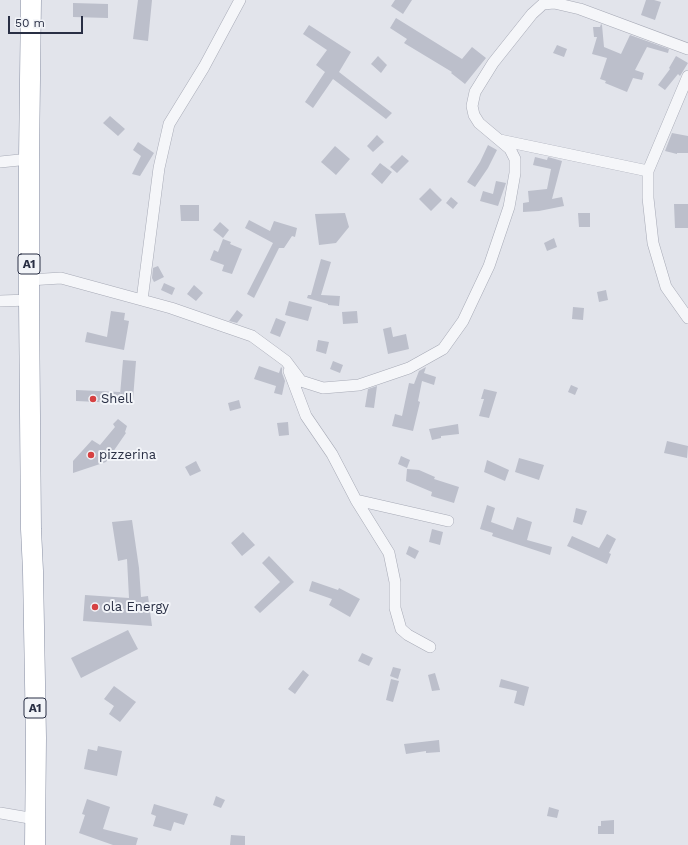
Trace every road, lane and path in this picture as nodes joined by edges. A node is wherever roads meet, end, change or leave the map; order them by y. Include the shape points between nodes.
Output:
1 (31, 0) edge
2 (240, 0) edge
3 (544, 2) edge
4 (688, 49) edge
5 (688, 76) edge
6 (500, 140) junction
7 (29, 159) junction
8 (0, 162) edge
9 (648, 171) junction
10 (29, 280) junction
11 (29, 300) junction
12 (142, 300) junction
13 (0, 301) edge
14 (688, 318) edge
15 (286, 361) junction
16 (356, 500) junction
17 (448, 521) dead end
18 (430, 647) dead end
19 (0, 813) edge
20 (35, 820) junction
21 (35, 845) edge

1 - 7 highway, A1 / A1
2 - 12 street via 204,67 169,124 159,168
3 - 4 street via 580,9
3 - 6 street via 493,63 475,92 472,106 474,115 479,123
5 - 9 street
6 - 9 street
6 - 15 street via 510,149 515,159 509,207 486,273 463,321 443,349 409,368 359,385 322,388 302,381
7 - 8 street
7 - 10 highway, A1 / A1
9 - 14 street via 653,242 666,287
10 - 11 highway, A1 / A1
10 - 12 street via 61,278
11 - 13 street
11 - 20 highway, A1 / A1
12 - 15 street via 252,336
15 - 16 street via 306,416 332,454
16 - 17 street
16 - 18 street via 389,554 396,582 395,608 401,629
19 - 20 street
20 - 21 highway, A1

